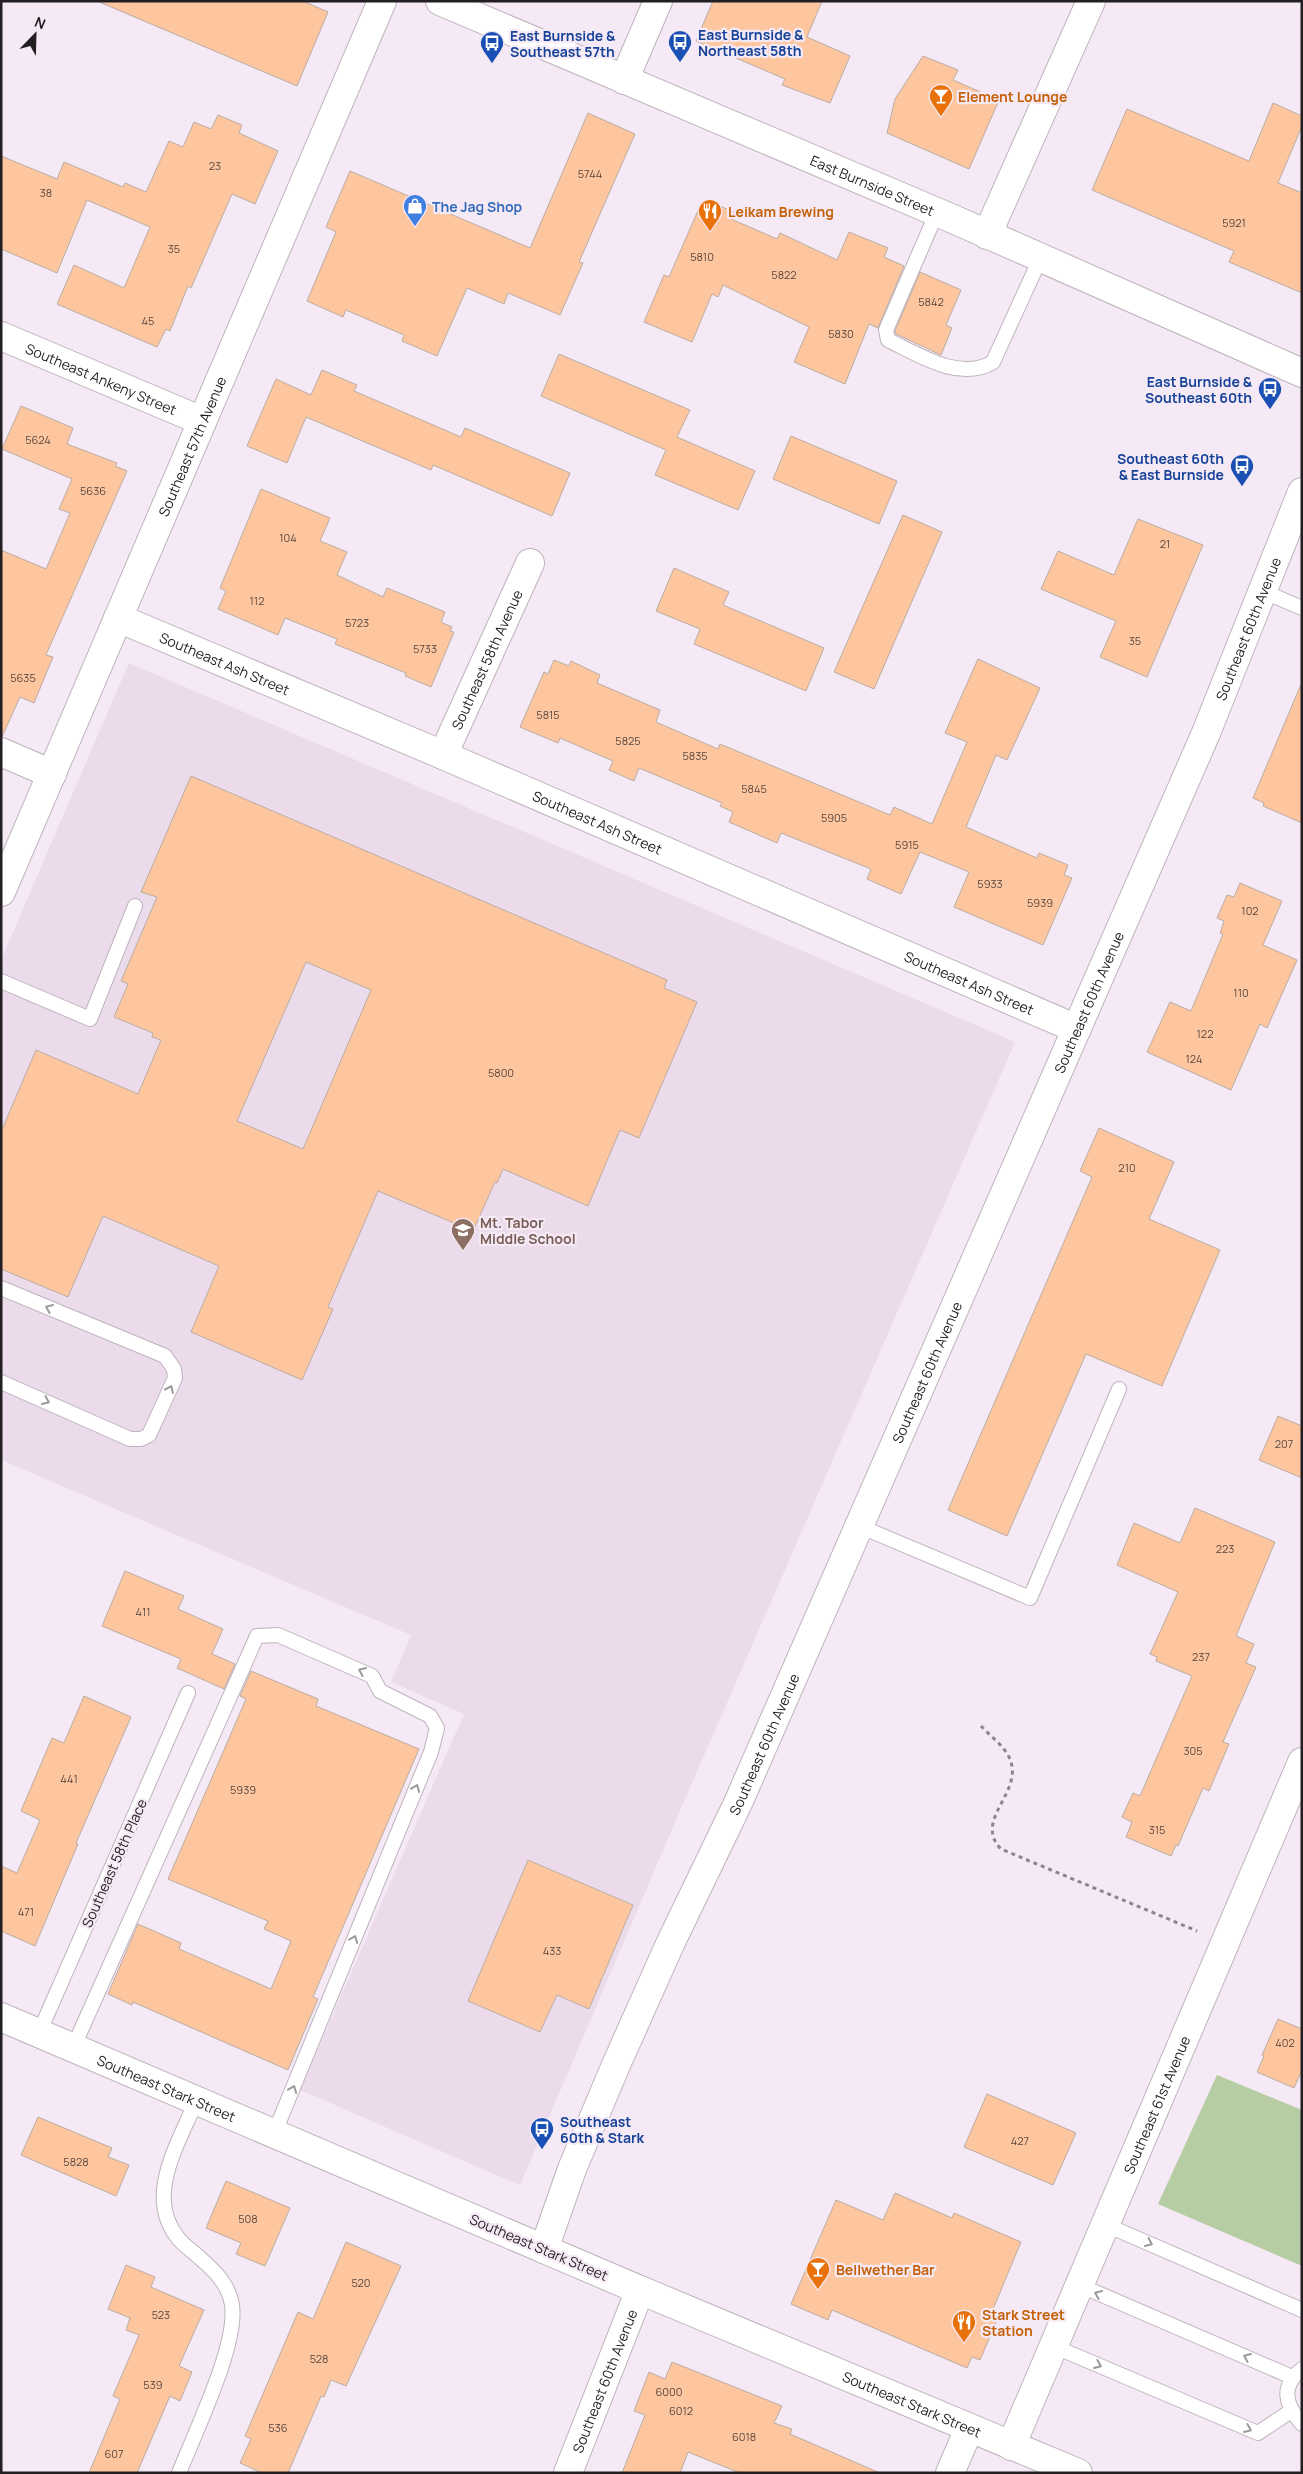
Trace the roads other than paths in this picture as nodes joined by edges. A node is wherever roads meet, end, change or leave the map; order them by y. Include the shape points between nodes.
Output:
1 (382, 1) edge
2 (440, 1) edge
3 (658, 1) edge
4 (1091, 1) edge
5 (624, 80) junction
6 (937, 212) junction
7 (987, 235) junction
8 (1040, 259) junction
9 (1, 336) edge
10 (1302, 373) edge
11 (202, 421) junction
12 (1302, 492) edge
13 (530, 564) dead end
14 (1262, 590) junction
15 (1302, 608) edge
16 (118, 618) junction
17 (1, 752) edge
18 (443, 754) junction
19 (52, 774) junction
20 (1, 892) edge
21 (135, 906) dead end
22 (1, 981) edge
23 (1077, 1029) junction
24 (1, 1288) edge
25 (1, 1382) edge
26 (1119, 1389) dead end
27 (859, 1526) junction
28 (188, 1693) dead end
29 (1302, 1762) edge
30 (1, 2017) edge
31 (39, 2033) junction
32 (73, 2048) junction
33 (196, 2100) junction
34 (274, 2134) junction
35 (1104, 2224) junction
36 (544, 2249) junction
37 (1079, 2285) junction
38 (640, 2290) junction
39 (1302, 2310) edge
40 (1053, 2346) junction
41 (1297, 2373) edge
42 (1291, 2411) junction
43 (1302, 2424) edge
44 (969, 2429) junction
45 (1011, 2446) junction
46 (179, 2473) edge
47 (568, 2473) edge
48 (950, 2473) edge
49 (1078, 2473) edge

1 - 11 street, Southeast 57th Avenue
2 - 5 street, East Burnside Street
3 - 5 street
4 - 7 street
5 - 6 street, East Burnside Street
6 - 7 street, East Burnside Street
6 - 8 lane via 886,330 888,340 945,367 981,369 993,362
7 - 8 street, East Burnside Street
8 - 10 street, East Burnside Street
9 - 11 street, Southeast Ankeny Street
11 - 16 street, Southeast 57th Avenue
12 - 14 street, Southeast 60th Avenue
13 - 18 street, Southeast 58th Avenue
14 - 15 lane
14 - 23 street, Southeast 60th Avenue via 1206,733
16 - 18 street, Southeast Ash Street
16 - 19 street, Southeast 57th Avenue
17 - 19 street
18 - 23 street, Southeast Ash Street
19 - 20 street, Southeast 57th Avenue
21 - 22 lane via 90,1019
23 - 27 street, Southeast 60th Avenue
25 -> 24 lane via 130,1439 141,1439 149,1435 175,1378 174,1368 165,1356
26 - 27 lane via 1030,1598
27 - 36 street, Southeast 60th Avenue via 738,1803 620,2057 572,2169
28 - 31 lane, Southeast 58th Place
29 - 35 street, Southeast 61st Avenue
30 - 31 street, Southeast Stark Street
31 - 32 street, Southeast Stark Street
32 - 33 street, Southeast Stark Street
34 -> 32 lane via 427,1761 437,1728 430,1716 380,1691 372,1676 278,1635 257,1636
33 - 34 street, Southeast Stark Street
33 - 46 lane via 168,2172 163,2206 179,2239 216,2272 227,2289 233,2325 228,2349
34 - 36 street, Southeast Stark Street
35 - 37 street, Southeast 61st Avenue
35 -> 39 lane
36 - 38 street, Southeast Stark Street
37 - 40 street, Southeast 61st Avenue
41 -> 37 lane
38 - 44 street, Southeast Stark Street
38 - 47 street, Southeast 60th Avenue
40 -> 42 lane via 1258,2433
40 - 45 street, Southeast 61st Avenue
41 - 42 lane via 1287,2392
42 - 43 lane
44 - 45 street, Southeast Stark Street
44 - 48 street
45 - 49 street, Southeast Stark Street

